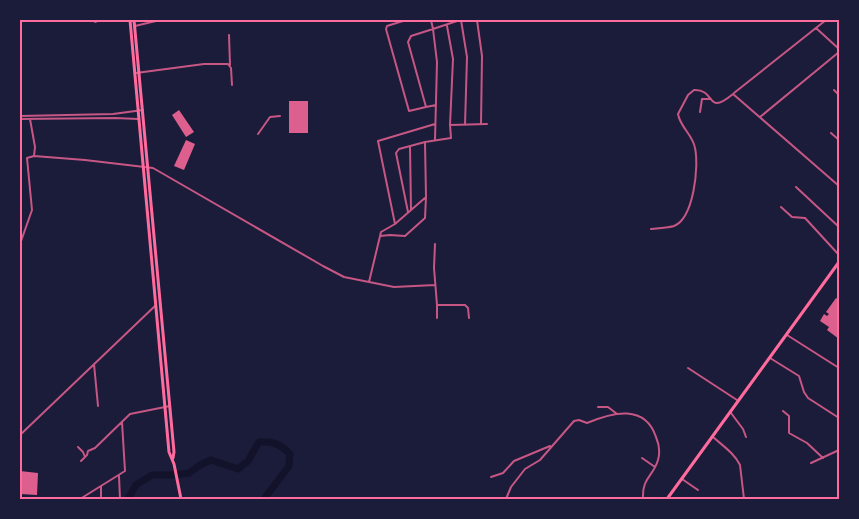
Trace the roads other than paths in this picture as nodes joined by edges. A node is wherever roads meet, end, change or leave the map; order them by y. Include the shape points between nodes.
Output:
1 (100, 20) edge
2 (132, 20) edge
3 (160, 20) edge
4 (406, 20) edge
5 (431, 20) edge
6 (461, 20) edge
7 (477, 20) edge
8 (826, 20) edge
9 (95, 22) dead end
10 (447, 24) junction
11 (135, 26) junction
12 (816, 28) junction
13 (433, 29) junction
14 (229, 35) dead end
15 (839, 50) edge
16 (230, 65) junction
17 (138, 73) junction
18 (232, 85) dead end
19 (834, 90) dead end
20 (733, 94) junction
21 (839, 95) edge
22 (710, 98) junction
23 (436, 105) junction
24 (426, 107) junction
25 (141, 110) junction
26 (700, 112) dead end
27 (280, 116) dead end
28 (760, 116) junction
29 (20, 118) edge
30 (30, 119) junction
31 (142, 119) junction
32 (435, 124) junction
33 (481, 124) junction
34 (487, 124) dead end
35 (450, 125) junction
36 (466, 125) junction
37 (830, 133) dead end
38 (258, 134) dead end
39 (435, 140) junction
40 (839, 140) edge
41 (425, 142) junction
42 (410, 146) junction
43 (34, 156) junction
44 (146, 167) junction
45 (839, 186) edge
46 (796, 187) dead end
47 (426, 198) junction
48 (781, 208) dead end
49 (411, 210) junction
50 (408, 212) junction
51 (395, 224) junction
52 (390, 227) junction
53 (839, 227) edge
54 (650, 229) dead end
55 (390, 235) junction
56 (380, 236) junction
57 (20, 244) edge
58 (435, 244) dead end
59 (839, 255) edge
60 (839, 262) edge
61 (369, 282) junction
62 (435, 285) junction
63 (160, 297) junction
64 (155, 298) junction
65 (156, 305) junction
66 (437, 305) junction
67 (437, 318) dead end
68 (468, 318) dead end
69 (163, 322) junction
70 (158, 323) junction
71 (787, 335) junction
72 (770, 358) junction
73 (94, 364) junction
74 (688, 368) dead end
75 (839, 368) edge
76 (739, 401) junction
77 (98, 406) dead end
78 (170, 406) junction
79 (165, 407) junction
80 (598, 407) dead end
81 (783, 411) dead end
82 (731, 413) junction
83 (617, 414) junction
84 (839, 418) edge
85 (122, 422) junction
86 (20, 434) edge
87 (713, 437) junction
88 (746, 437) dead end
89 (552, 445) junction
90 (78, 447) dead end
91 (839, 450) edge
92 (85, 457) junction
93 (642, 458) dead end
94 (822, 458) junction
95 (173, 459) junction
96 (81, 461) dead end
97 (811, 463) dead end
98 (655, 467) junction
99 (119, 476) junction
100 (491, 477) dead end
101 (682, 479) junction
102 (102, 486) junction
103 (698, 490) dead end
104 (88, 494) junction
105 (80, 499) edge
106 (87, 499) edge
107 (101, 499) edge
108 (120, 499) edge
109 (181, 499) edge
110 (506, 499) edge
111 (643, 499) edge
112 (667, 499) edge
113 (744, 499) edge

1 - 9 street
2 - 11 main road
2 - 17 main road
3 - 11 street
4 - 24 street via 386,29 409,111
5 - 13 street
6 - 10 street
6 - 36 street via 467,57
7 - 33 street via 482,56
8 - 12 street
10 - 13 street
10 - 35 street via 453,59
11 - 17 main road
12 - 15 street
12 - 20 street
13 - 23 street via 437,62
13 - 24 street via 408,40
14 - 16 street
15 - 28 street
16 - 17 street via 204,64
16 - 18 street
17 - 25 main road
19 - 21 street
20 - 22 street via 721,104
20 - 28 street
22 - 26 street via 702,99
22 - 54 street via 703,91 694,90 678,111 695,147 692,200 675,225
23 - 24 street
23 - 32 street
25 - 29 street
25 - 31 main road
27 - 38 street via 270,117
28 - 45 street
29 - 30 street
30 - 31 street
30 - 43 street
31 - 44 main road
32 - 39 street
32 - 51 street via 378,141
33 - 34 street
33 - 36 street
35 - 36 street
35 - 39 street via 451,138
37 - 40 street
39 - 41 street
41 - 42 street
41 - 47 street
42 - 49 street
42 - 50 street via 396,152
43 - 44 street
43 - 57 street via 26,160 32,206
44 - 61 street via 344,277
44 - 63 main road
44 - 64 main road
46 - 53 street
47 - 49 street
47 - 55 street via 424,220 405,236
48 - 59 street via 792,217 804,218
49 - 50 street
50 - 51 street
51 - 52 street
52 - 55 street
52 - 56 street
55 - 56 street
56 - 61 street
58 - 62 street
60 - 71 main road
61 - 62 street via 390,287
62 - 66 street
63 - 64 main road
63 - 69 main road
64 - 65 main road
65 - 70 main road
65 - 73 street
66 - 67 street
66 - 68 street via 465,305
69 - 70 main road
69 - 78 main road
70 - 79 main road
71 - 72 main road
71 - 75 street
72 - 76 main road
72 - 84 street via 799,376 808,398
73 - 77 street
73 - 86 street
74 - 76 street
76 - 82 main road
78 - 79 street
78 - 95 main road
79 - 85 street via 133,413
79 - 95 main road
80 - 83 street via 608,407
81 - 94 street via 789,416 789,432
82 - 87 main road
82 - 88 street
83 - 89 street via 587,423 574,421
83 - 98 street via 638,416 654,429 658,443
85 - 92 street
85 - 99 street via 126,468
87 - 101 main road
87 - 113 street via 738,461
89 - 100 street via 514,461 503,473
89 - 110 street via 540,460 525,469
90 - 92 street
91 - 94 street
92 - 96 street
93 - 98 street
94 - 97 street
95 - 109 main road
98 - 111 street via 644,484
99 - 102 street
99 - 108 street
101 - 103 street
101 - 112 main road
102 - 104 street
102 - 107 street
104 - 105 street
104 - 106 street

